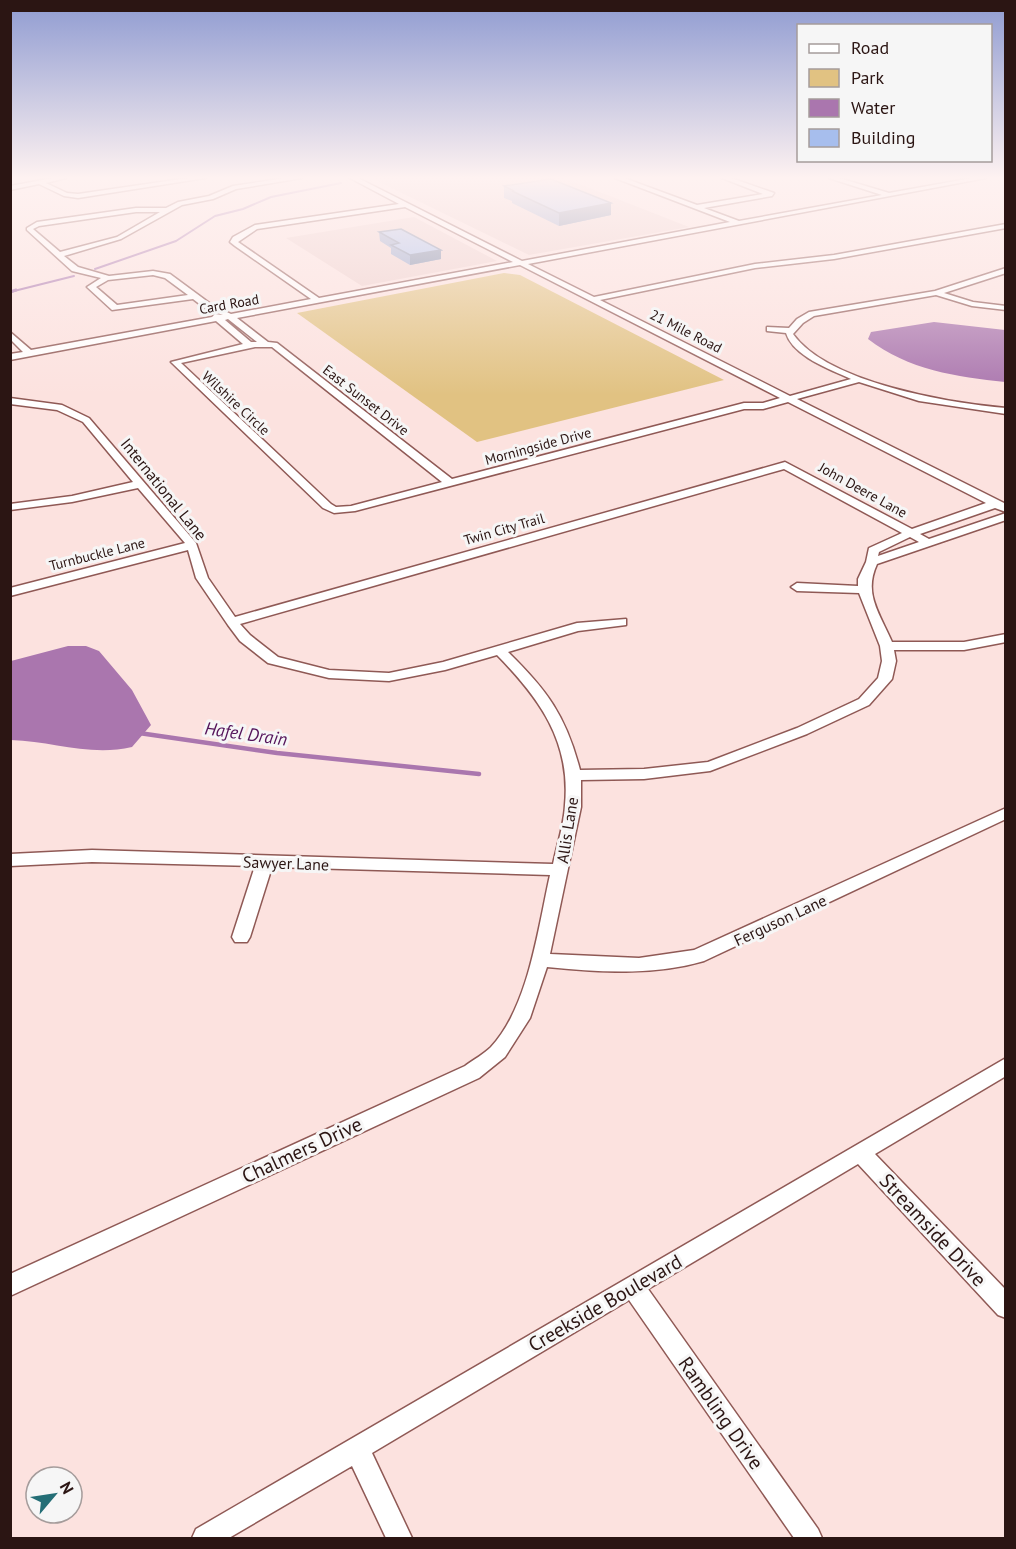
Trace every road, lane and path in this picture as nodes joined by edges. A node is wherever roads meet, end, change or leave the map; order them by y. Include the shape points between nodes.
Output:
1 (53, 250) edge
2 (85, 250) edge
3 (245, 250) edge
4 (497, 250) edge
5 (596, 250) edge
6 (871, 250) edge
7 (58, 255) junction
8 (525, 264) junction
9 (1005, 270) edge
10 (106, 278) junction
11 (936, 293) junction
12 (197, 296) junction
13 (319, 301) junction
14 (599, 301) junction
15 (210, 307) junction
16 (1005, 308) edge
17 (232, 317) junction
18 (219, 320) junction
19 (770, 329) dead end
20 (791, 331) junction
21 (10, 334) edge
22 (264, 343) junction
23 (10, 345) edge
24 (249, 345) junction
25 (30, 354) junction
26 (15, 356) edge
27 (846, 373) junction
28 (859, 379) junction
29 (776, 393) junction
30 (788, 399) junction
31 (10, 400) edge
32 (744, 406) junction
33 (1005, 411) edge
34 (784, 465) joint
35 (450, 483) junction
36 (140, 484) junction
37 (10, 507) edge
38 (1000, 507) edge
39 (338, 510) joint
40 (1005, 516) edge
41 (948, 520) junction
42 (965, 529) junction
43 (910, 533) junction
44 (927, 542) junction
45 (192, 545) junction
46 (872, 562) junction
47 (797, 586) dead end
48 (864, 590) junction
49 (10, 592) edge
50 (232, 622) junction
51 (622, 622) dead end
52 (1005, 638) edge
53 (887, 646) junction
54 (498, 649) junction
55 (574, 775) junction
56 (1005, 813) edge
57 (10, 860) edge
58 (265, 862) junction
59 (561, 870) junction
60 (241, 937) dead end
61 (540, 960) junction
62 (1005, 1066) edge
63 (861, 1153) junction
64 (10, 1285) edge
65 (633, 1286) junction
66 (1005, 1307) edge
67 (357, 1449) junction
68 (205, 1539) edge
69 (399, 1539) edge
70 (809, 1539) edge

1 - 7 street
2 - 7 street
3 - 13 street
4 - 8 street, 21 Mile Road
5 - 8 street, Card Road
6 - 14 street via 755,266
7 - 10 street via 75,269
8 - 13 street, Card Road
8 - 14 street, 21 Mile Road
9 - 11 street
10 - 12 street via 159,273
10 - 12 street via 91,287 115,308
11 - 16 street via 972,304
11 - 20 street via 812,315
12 - 15 street
13 - 17 street, Card Road
14 - 29 street, 21 Mile Road
15 - 17 street, East Sunset Drive
15 - 18 street
17 - 18 street, Card Road
17 - 22 street, East Sunset Drive
18 - 24 street
18 - 25 street, Card Road
19 - 20 street
20 - 27 street via 794,342 804,350
21 - 25 street
22 - 24 street
22 - 35 street, East Sunset Drive via 276,346
23 - 26 street
24 - 39 street, Wilshire Circle via 183,358 175,364 327,506
25 - 26 street, Card Road
27 - 28 street
27 - 29 street, Morningside Drive
28 - 30 street, Morningside Drive
28 - 33 street via 933,403
29 - 30 street, 21 Mile Road
29 - 32 street, Morningside Drive
30 - 32 street, Morningside Drive
30 - 38 street, 21 Mile Road
31 - 36 street, International Lane via 38,400 86,420
32 - 35 street, Morningside Drive
34 - 43 street, John Deere Lane
34 - 50 street, Twin City Trail
35 - 39 street, Morningside Drive
36 - 37 street
36 - 45 street, International Lane
38 - 41 street
40 - 42 street
41 - 42 street
41 - 43 street
42 - 44 street
43 - 44 street, John Deere Lane
43 - 46 street via 873,550
44 - 46 street
45 - 49 street, Turnbuckle Lane
45 - 50 street, International Lane via 202,578
46 - 48 street
47 - 48 street
48 - 53 street
50 - 54 street, International Lane via 273,660 329,674 388,677 445,666
51 - 54 street, International Lane via 577,627
52 - 53 street via 964,646
53 - 55 street via 888,670 872,695 853,709 791,735 697,769
54 - 55 street, Allis Lane via 550,708 565,740
55 - 59 street, Allis Lane via 573,807
56 - 61 street, Ferguson Lane via 698,956 647,965
57 - 58 street, Sawyer Lane via 92,856
58 - 59 street, Sawyer Lane
58 - 60 street
59 - 61 street, Allis Lane
61 - 64 street, Chalmers Drive via 523,1013 498,1052 472,1072
62 - 63 street, Creekside Boulevard
63 - 65 street, Creekside Boulevard
63 - 66 street, Streamside Drive
65 - 67 street, Creekside Boulevard
65 - 70 street, Rambling Drive
67 - 68 street, Creekside Boulevard
67 - 69 street

